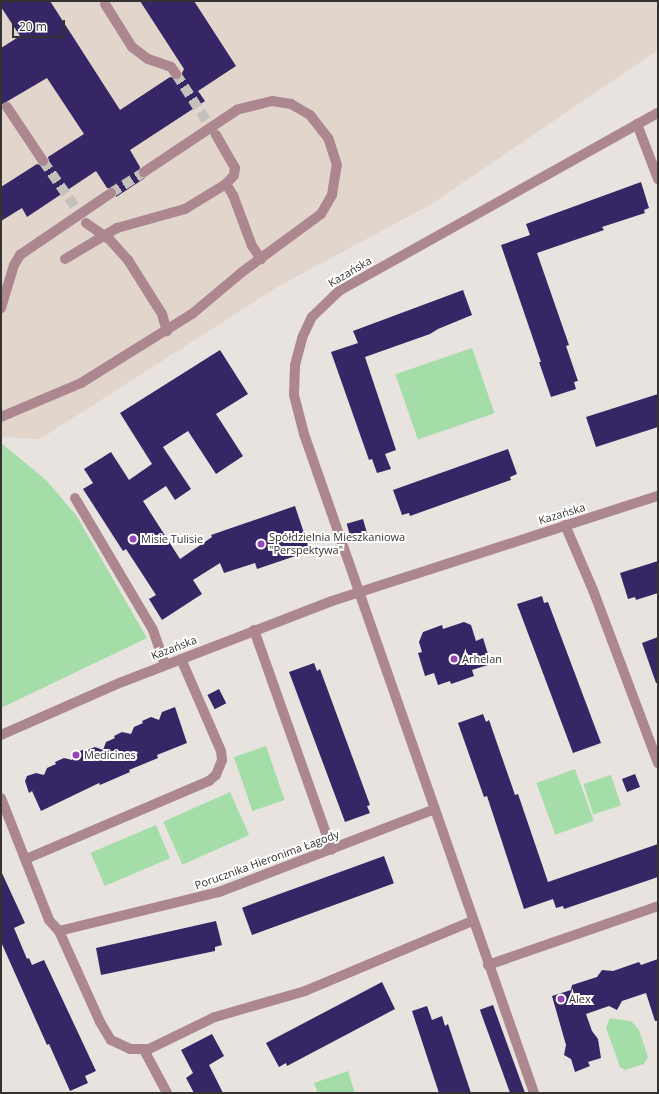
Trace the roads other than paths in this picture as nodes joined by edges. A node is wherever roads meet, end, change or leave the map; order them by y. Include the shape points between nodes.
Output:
1 (105, 4) dead end
2 (176, 74) tunnel mouth
3 (7, 107) dead end
4 (658, 113) edge
5 (638, 124) junction
6 (216, 135) tunnel mouth
7 (43, 160) tunnel mouth
8 (144, 172) tunnel mouth
9 (658, 180) edge
10 (226, 184) junction
11 (110, 193) tunnel mouth
12 (86, 223) tunnel mouth
13 (103, 236) junction
14 (65, 259) dead end
15 (261, 259) junction
16 (1, 308) edge
17 (166, 331) junction
18 (1, 417) edge
19 (658, 496) edge
20 (74, 498) dead end
21 (565, 525) junction
22 (359, 592) junction
23 (254, 630) junction
24 (181, 659) junction
25 (165, 665) junction
26 (1, 735) edge
27 (658, 763) edge
28 (1, 798) edge
29 (433, 810) junction
30 (332, 850) junction
31 (26, 859) junction
32 (658, 906) edge
33 (472, 921) junction
34 (59, 931) junction
35 (488, 965) junction
36 (144, 1050) junction
37 (167, 1093) edge
38 (534, 1093) edge

1 - 2 street via 136,51 148,60 163,63
3 - 7 street
4 - 5 street, Kazańska
5 - 9 street
5 - 22 street, Kazańska via 353,283 328,300 312,318 300,344 295,365 297,412
6 - 10 street via 235,168 234,175
8 - 15 street via 247,106 282,102 310,115 328,138 335,157 337,176 332,195 315,220
10 - 13 street via 185,209 117,228
10 - 15 street via 233,195 252,246
11 - 16 street via 20,255 14,265
12 - 13 street
13 - 14 street
13 - 17 street via 128,260 162,314
15 - 17 street
17 - 18 street via 81,383
19 - 21 street, Kazańska
20 - 25 street via 153,630
21 - 22 street, Kazańska
21 - 27 street via 593,590
22 - 23 street, Kazańska
22 - 29 street
23 - 24 street, Kazańska
23 - 30 street
24 - 25 street, Kazańska
24 - 31 street via 221,751 222,760 216,775 209,781
25 - 26 street, Kazańska
28 - 31 street
29 - 30 street, Porucznika Hieronima Łagody
29 - 33 street
30 - 34 street, Porucznika Hieronima Łagody via 207,896
31 - 34 street via 49,920
32 - 35 street
33 - 35 street
33 - 36 street via 311,988 202,1022
34 - 36 street via 108,1036 123,1047
35 - 38 street
36 - 37 street

